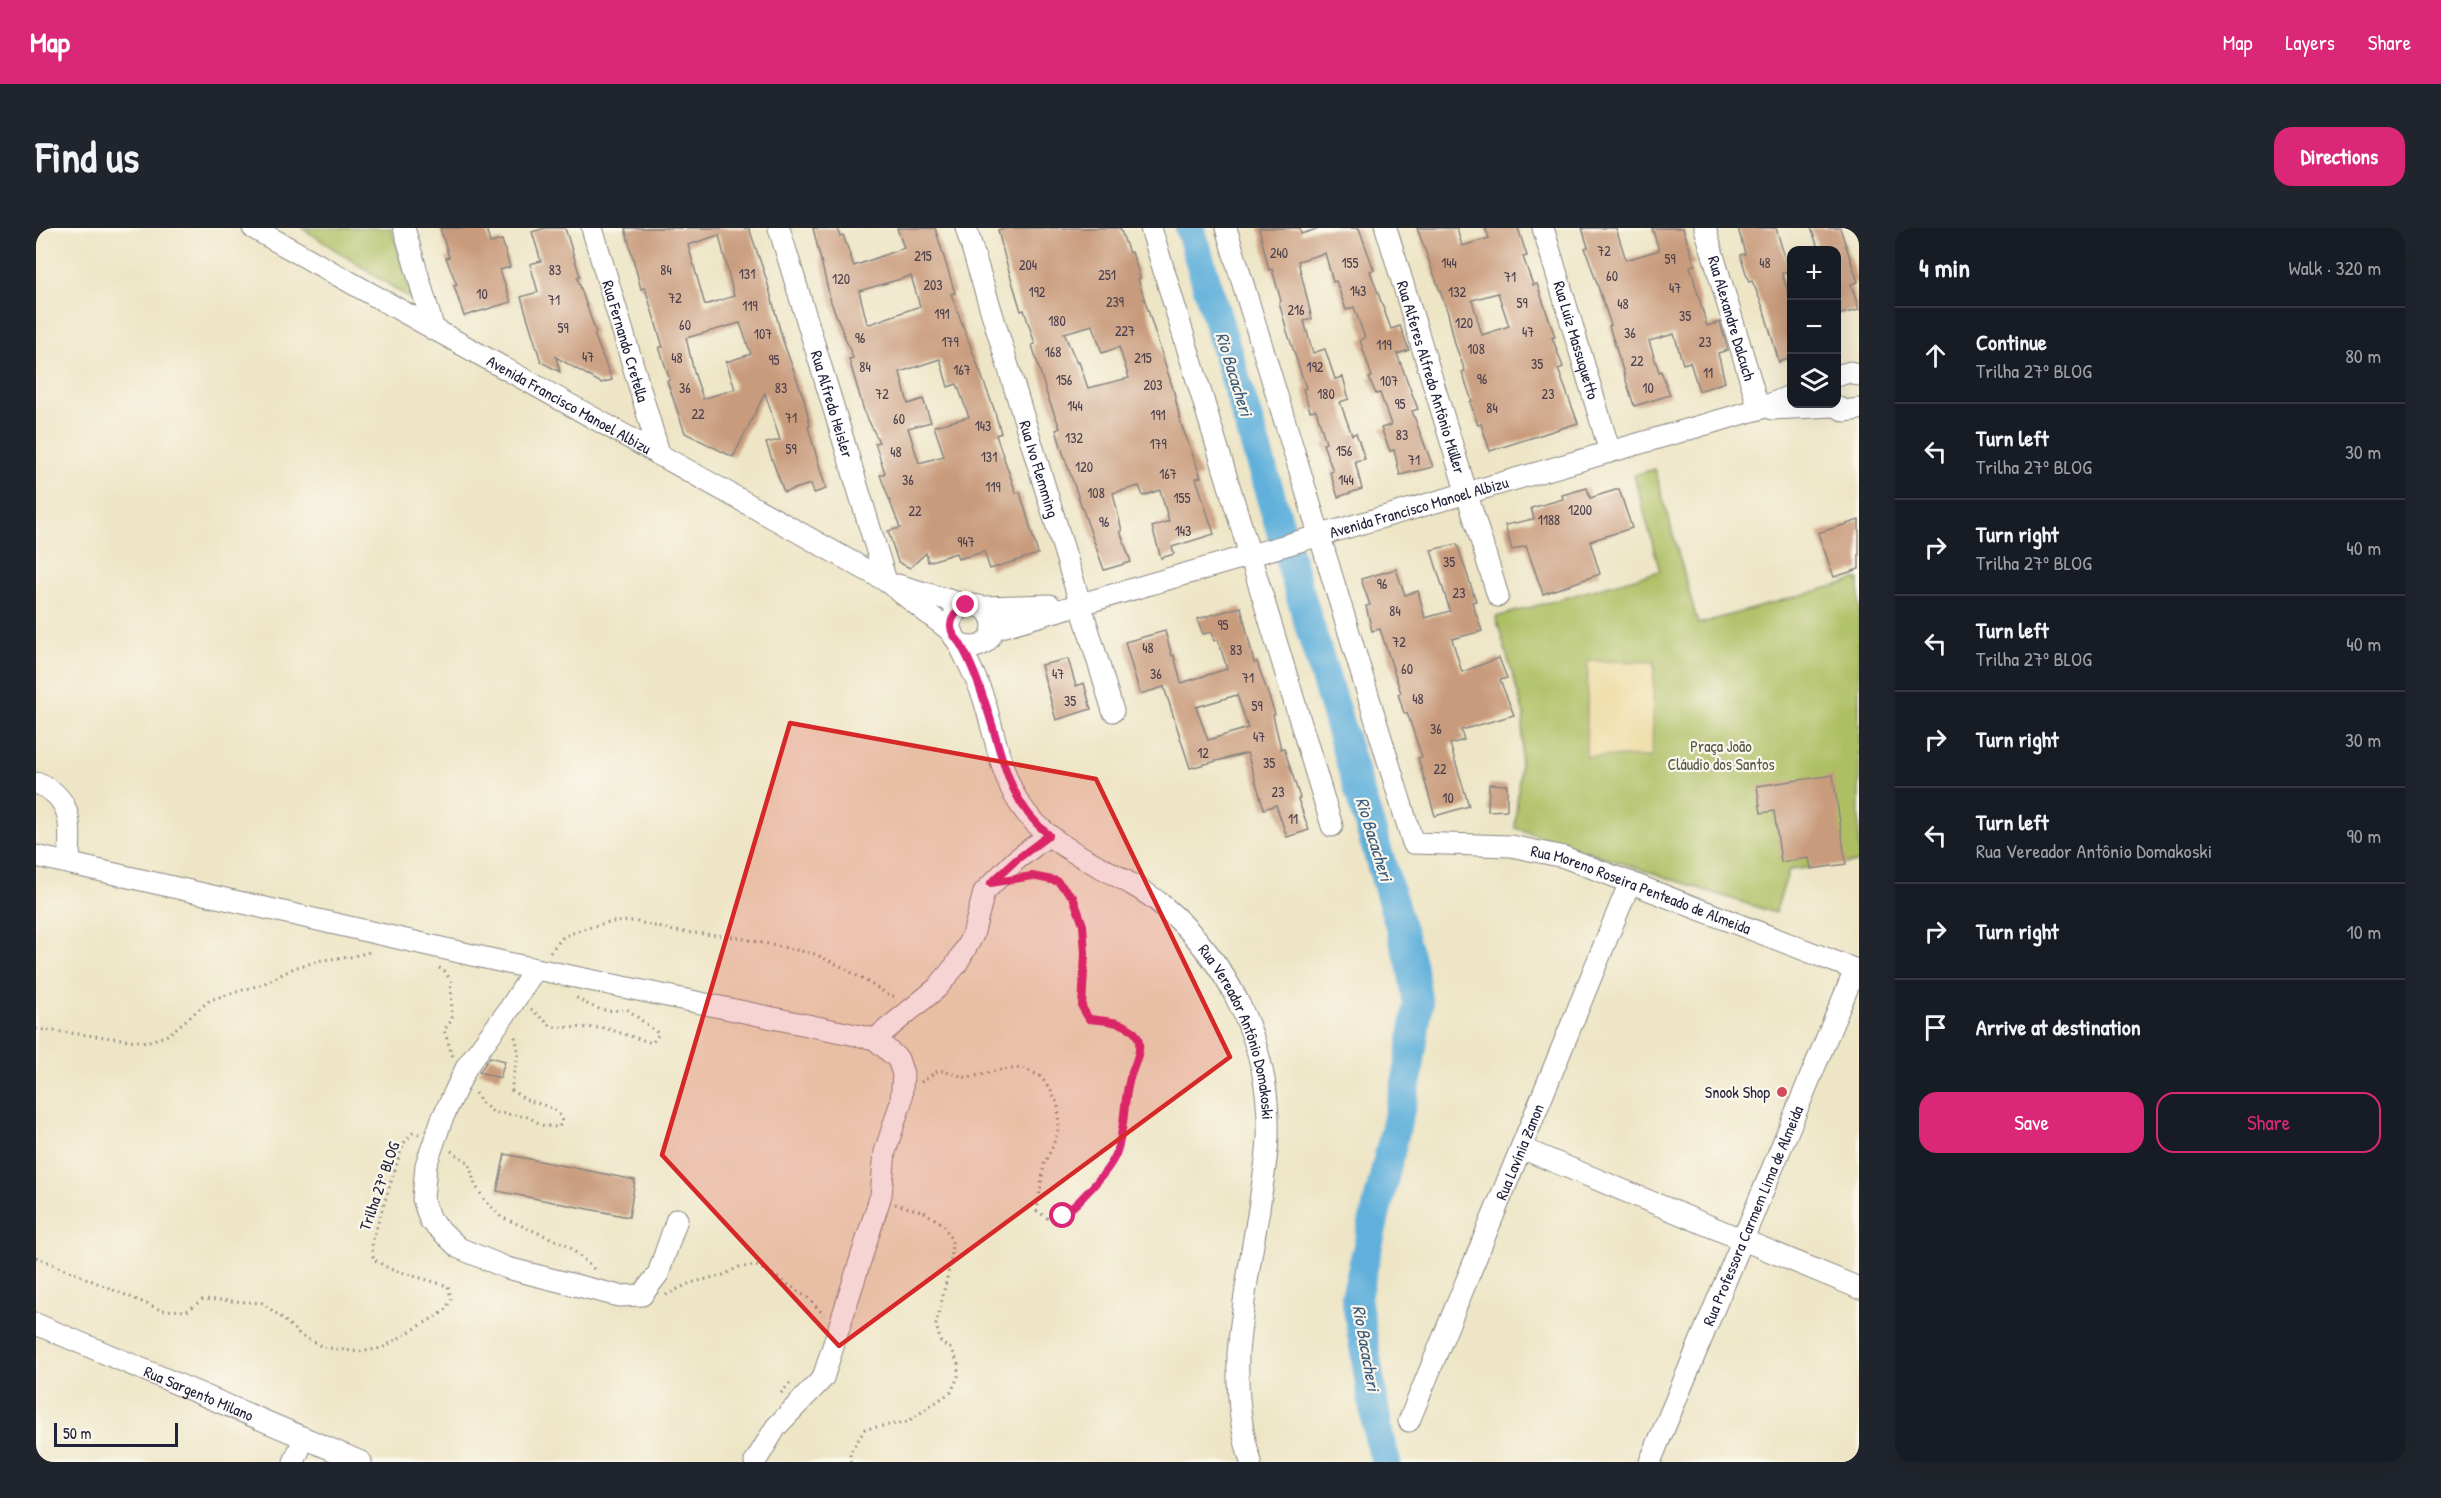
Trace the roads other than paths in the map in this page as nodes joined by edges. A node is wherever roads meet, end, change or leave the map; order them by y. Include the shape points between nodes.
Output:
1 (253, 228) edge
2 (404, 228) edge
3 (592, 228) edge
4 (779, 228) edge
5 (966, 228) edge
6 (1151, 228) edge
7 (1227, 228) edge
8 (1386, 228) edge
9 (1543, 228) edge
10 (1705, 228) edge
11 (434, 330) junction
12 (1787, 397) edge
13 (1787, 407) edge
14 (1839, 408) edge
15 (1759, 409) junction
16 (1858, 410) edge
17 (1610, 452) junction
18 (660, 456) junction
19 (1467, 493) junction
20 (1315, 537) junction
21 (1258, 554) junction
22 (886, 581) junction
23 (1498, 596) dead end
24 (1080, 604) junction
25 (974, 606) junction
26 (991, 635) junction
27 (955, 638) junction
28 (983, 698) junction
29 (1113, 711) dead end
30 (36, 783) edge
31 (1332, 826) dead end
32 (1049, 835) junction
33 (36, 856) edge
34 (69, 862) junction
35 (1630, 882) junction
36 (535, 969) junction
37 (1857, 971) edge
38 (874, 1039) junction
39 (1521, 1148) junction
40 (677, 1219) dead end
41 (1742, 1240) junction
42 (1859, 1288) edge
43 (36, 1325) edge
44 (1409, 1421) dead end
45 (304, 1438) junction
46 (294, 1462) edge
47 (362, 1462) edge
48 (755, 1462) edge
49 (1251, 1462) edge
50 (1650, 1462) edge

1 - 11 street, Avenida Francisco Manoel Albizu
2 - 11 street
3 - 18 street, Rua Fernando Cretella
4 - 22 street, Rua Alfredo Heisler
5 - 24 street, Rua Ivo Flemming
6 - 21 street
7 - 20 street
8 - 19 street, Rua Alferes Alfredo Antônio Müller
9 - 17 street, Rua Luiz Massuquetto
10 - 15 street, Rua Alexandre Dalcuch
11 - 18 street, Avenida Francisco Manoel Albizu
12 - 15 street, Avenida Francisco Manoel Albizu
13 - 15 street, Avenida Francisco Manoel Albizu
14 - 16 street, Avenida Francisco Manoel Albizu
15 - 17 street, Avenida Francisco Manoel Albizu
17 - 19 street, Avenida Francisco Manoel Albizu
18 - 22 street, Avenida Francisco Manoel Albizu
19 - 20 street, Avenida Francisco Manoel Albizu
19 - 23 street, Rua Alferes Alfredo Antônio Müller
20 - 21 street, Avenida Francisco Manoel Albizu
20 - 35 street, Rua Moreno Roseira Penteado de Almeida via 1413,843 1539,851
21 - 24 street, Avenida Francisco Manoel Albizu
21 - 31 street
22 - 25 street, Avenida Francisco Manoel Albizu
22 - 27 street, Avenida Francisco Manoel Albizu
24 - 25 street, Avenida Francisco Manoel Albizu
24 - 26 street, Avenida Francisco Manoel Albizu
24 - 29 street, Rua Ivo Flemming
25 - 26 street via 992,617
25 - 27 street via 955,614
26 - 27 street via 976,647
26 - 28 street, Rua Vereador Antônio Domakoski
27 - 28 street, Rua Vereador Antônio Domakoski
28 - 32 street, Rua Vereador Antônio Domakoski via 1011,788 1028,814
30 - 34 street via 48,787 63,802 70,822
32 - 38 street via 984,892 973,935 937,988
32 - 49 street, Rua Vereador Antônio Domakoski via 1160,903 1196,938 1228,982 1256,1047 1265,1091 1268,1136 1240,1326 1237,1382
33 - 34 street
34 - 36 street
35 - 37 street, Rua Moreno Roseira Penteado de Almeida
35 - 39 street, Rua Lavínia Zanon
36 - 38 street
36 - 40 street via 467,1066 442,1119 426,1164 423,1200 430,1220 459,1248 507,1268 620,1296 642,1295 658,1274
37 - 41 street, Rua Professora Carmem Lima de Almeida
38 - 48 street via 898,1059 903,1074 901,1102 885,1152 881,1195 823,1378 776,1427
39 - 41 street
39 - 44 street, Rua Lavínia Zanon
41 - 42 street
41 - 50 street, Rua Professora Carmem Lima de Almeida
43 - 45 street, Rua Sargento Milano
45 - 46 street
45 - 47 street, Rua Sargento Milano

